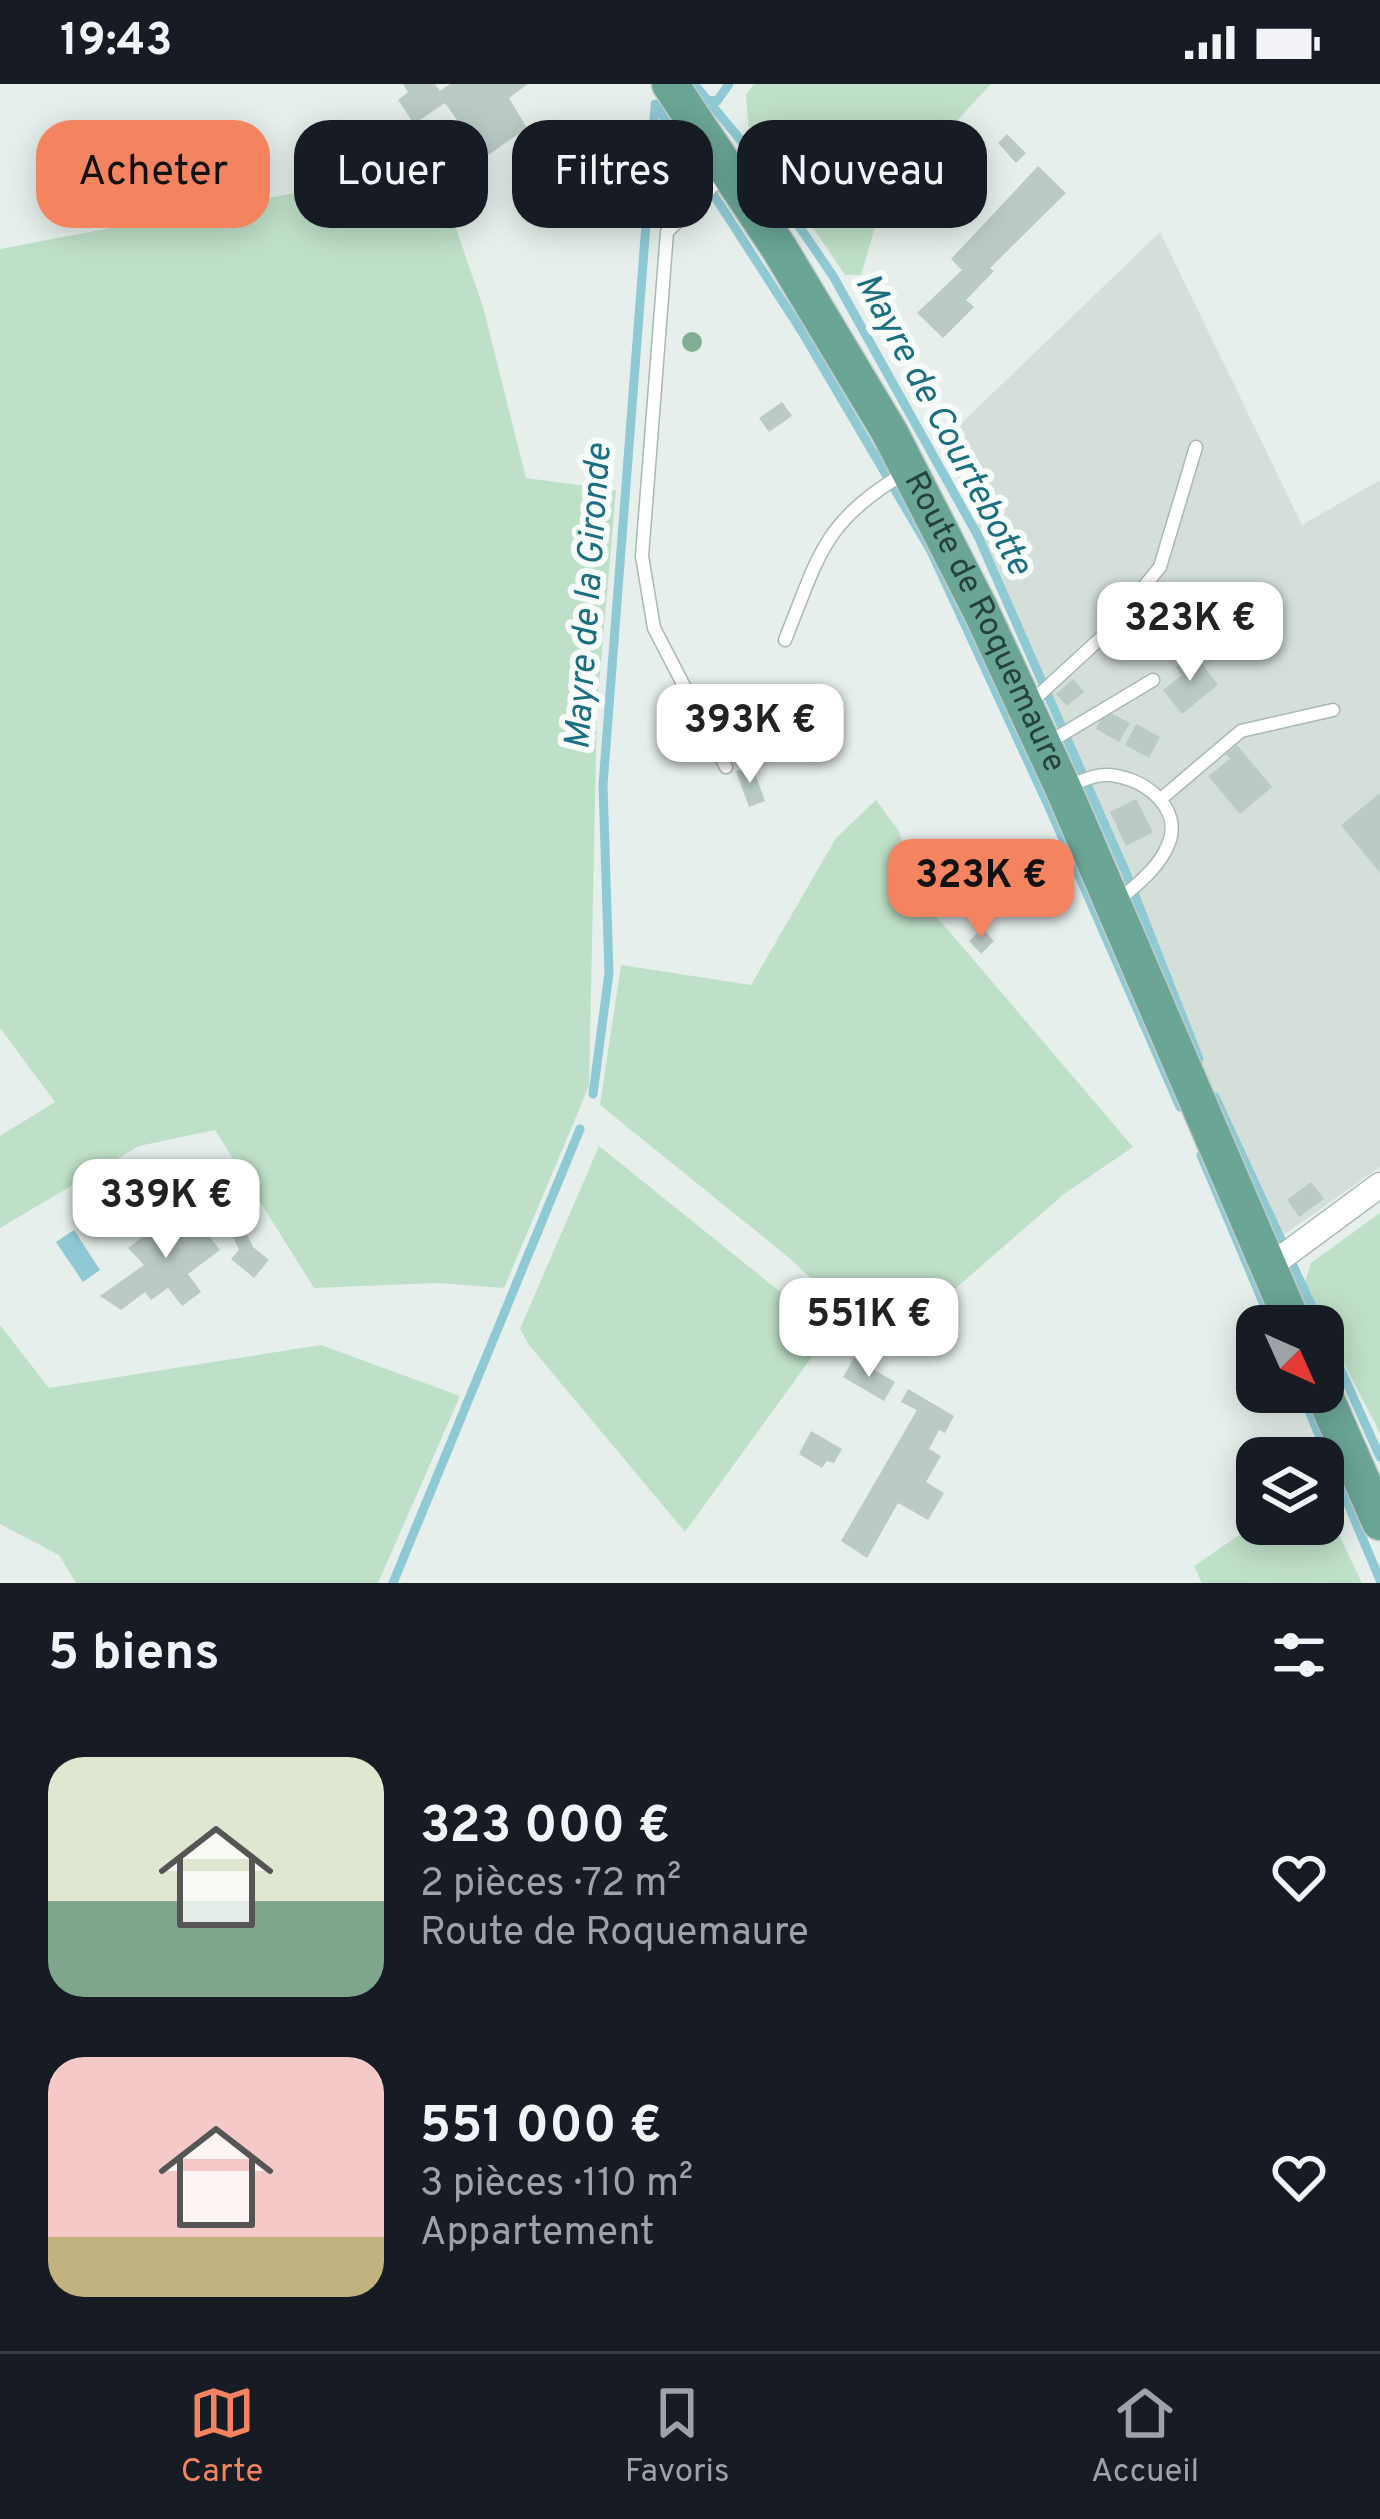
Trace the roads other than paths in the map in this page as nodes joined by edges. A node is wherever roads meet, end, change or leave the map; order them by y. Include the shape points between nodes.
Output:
1 (670, 84) edge
2 (729, 170) junction
3 (1196, 447) dead end
4 (909, 470) junction
5 (785, 640) dead end
6 (1153, 680) dead end
7 (1026, 707) junction
8 (1334, 710) dead end
9 (1044, 746) junction
10 (726, 767) dead end
11 (1063, 788) junction
12 (1162, 798) junction
13 (1113, 905) junction
14 (1380, 1185) edge
15 (1268, 1268) junction
16 (1285, 1305) edge
17 (1332, 1413) edge
18 (1380, 1522) edge

1 - 2 main road, Route de Roquemaure
2 - 4 main road, Route de Roquemaure
2 - 10 lane via 667,232 642,556 654,628
3 - 7 lane via 1160,567 1104,635
4 - 5 lane via 864,496 826,538
4 - 7 main road, Route de Roquemaure
6 - 9 lane
7 - 9 main road, Route de Roquemaure
8 - 12 lane via 1241,730
9 - 11 main road, Route de Roquemaure
11 - 12 lane via 1102,775
11 - 13 main road, Route de Roquemaure
12 - 13 lane via 1170,842 1156,867
13 - 15 main road, Route de Roquemaure
14 - 15 street
15 - 16 main road, Route de Roquemaure
17 - 18 main road

